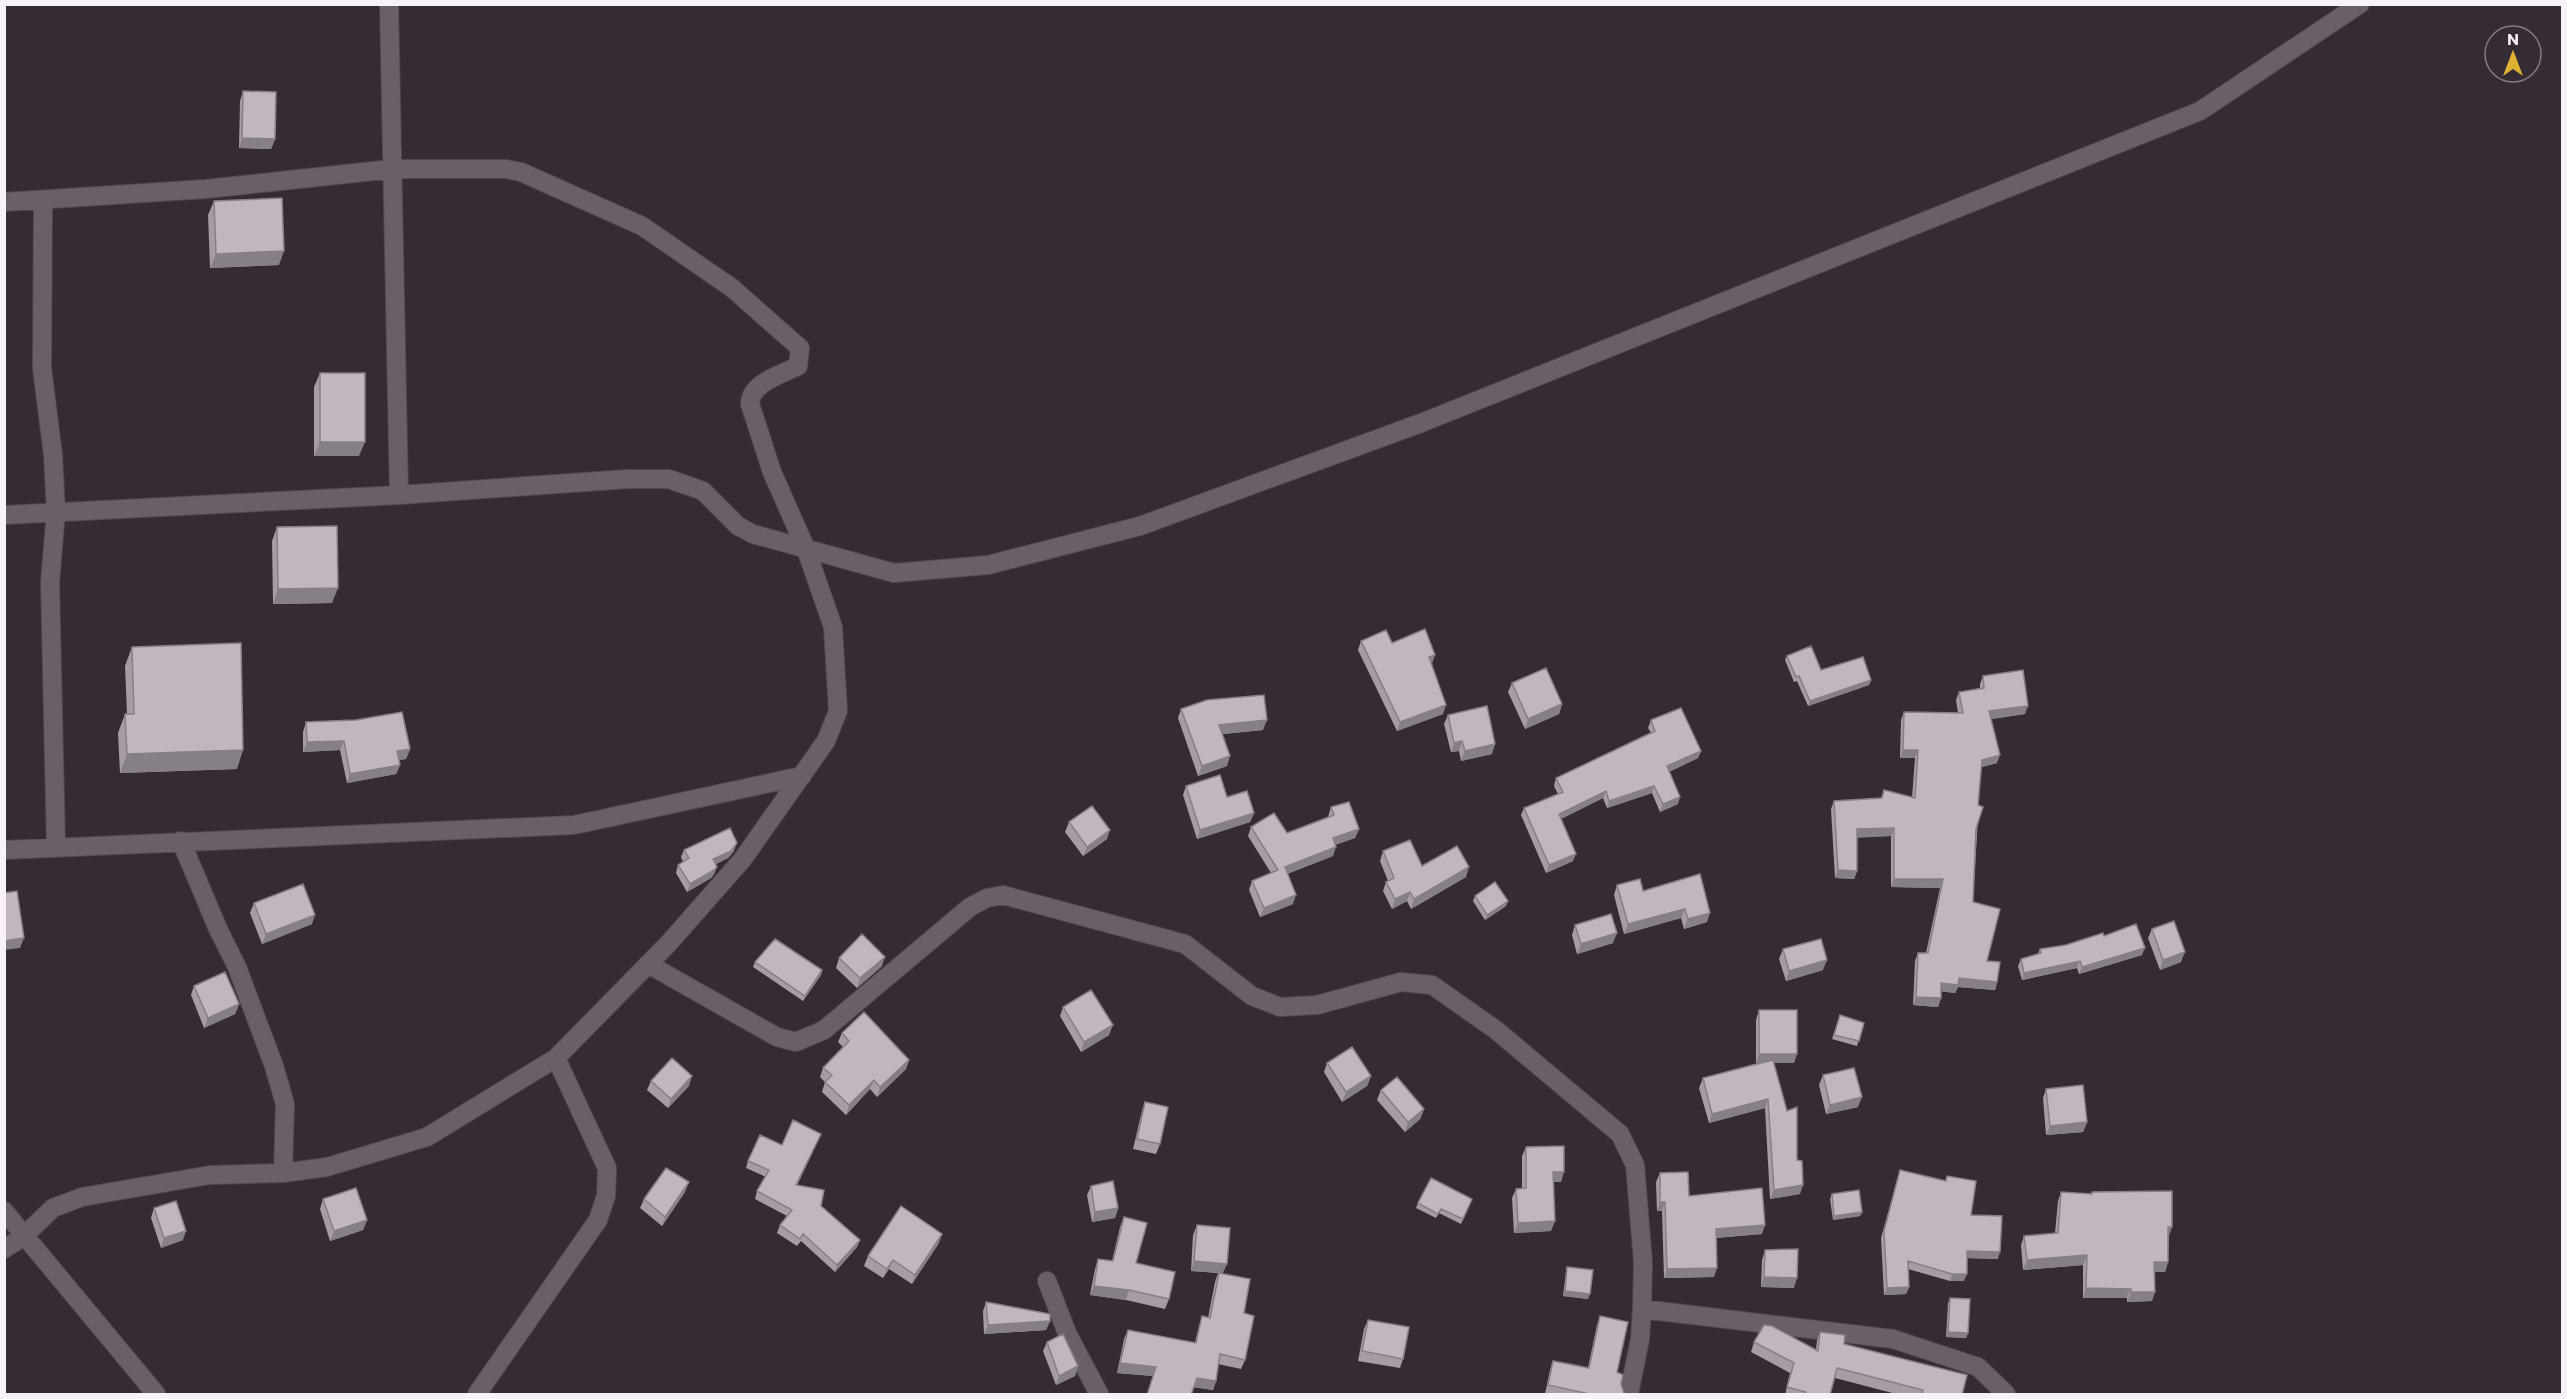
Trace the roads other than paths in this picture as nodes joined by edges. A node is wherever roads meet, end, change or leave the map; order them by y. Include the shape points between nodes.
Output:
1 (389, 4) edge
2 (2360, 4) edge
3 (392, 169) junction
4 (43, 200) junction
5 (4, 202) edge
6 (399, 495) junction
7 (56, 512) junction
8 (4, 514) edge
9 (806, 549) junction
10 (802, 776) junction
11 (181, 841) junction
12 (56, 847) junction
13 (4, 850) edge
14 (648, 964) junction
15 (556, 1058) junction
16 (283, 1173) junction
17 (4, 1211) edge
18 (24, 1236) junction
19 (4, 1249) edge
20 (1047, 1281) dead end
21 (1642, 1309) junction
22 (156, 1395) edge
23 (477, 1395) edge
24 (1100, 1395) edge
25 (1629, 1395) edge
26 (2006, 1395) edge

1 - 3 street
2 - 9 street via 2200,111 1421,423 1140,526 988,565 894,573
3 - 4 street via 206,189
3 - 6 street
3 - 9 street via 506,170 534,176 650,231 732,288 800,348 798,366 755,388 750,404 772,472
4 - 5 street
4 - 7 street via 42,368
6 - 7 street
6 - 9 street via 669,479 703,491 738,526 753,534
7 - 8 street
7 - 12 street via 50,582
9 - 10 street via 833,627 838,711 826,741
10 - 11 street via 574,825
10 - 14 street via 742,860
11 - 12 street
11 - 16 street via 237,967 274,1066 285,1104
12 - 13 street
14 - 15 street
14 - 21 street via 777,1037 796,1042 824,1030 970,907 987,897 1003,895 1185,944 1252,996 1281,1007 1317,1005 1401,982 1432,985 1496,1030 1620,1134 1635,1165 1639,1193
15 - 16 street via 428,1137 327,1167
15 - 23 street via 607,1168 606,1196 598,1220
16 - 18 street via 210,1176 82,1197 52,1208
17 - 18 street
18 - 19 street
18 - 22 street
20 - 24 street via 1067,1333
21 - 25 street
21 - 26 street via 1893,1339 1978,1367

